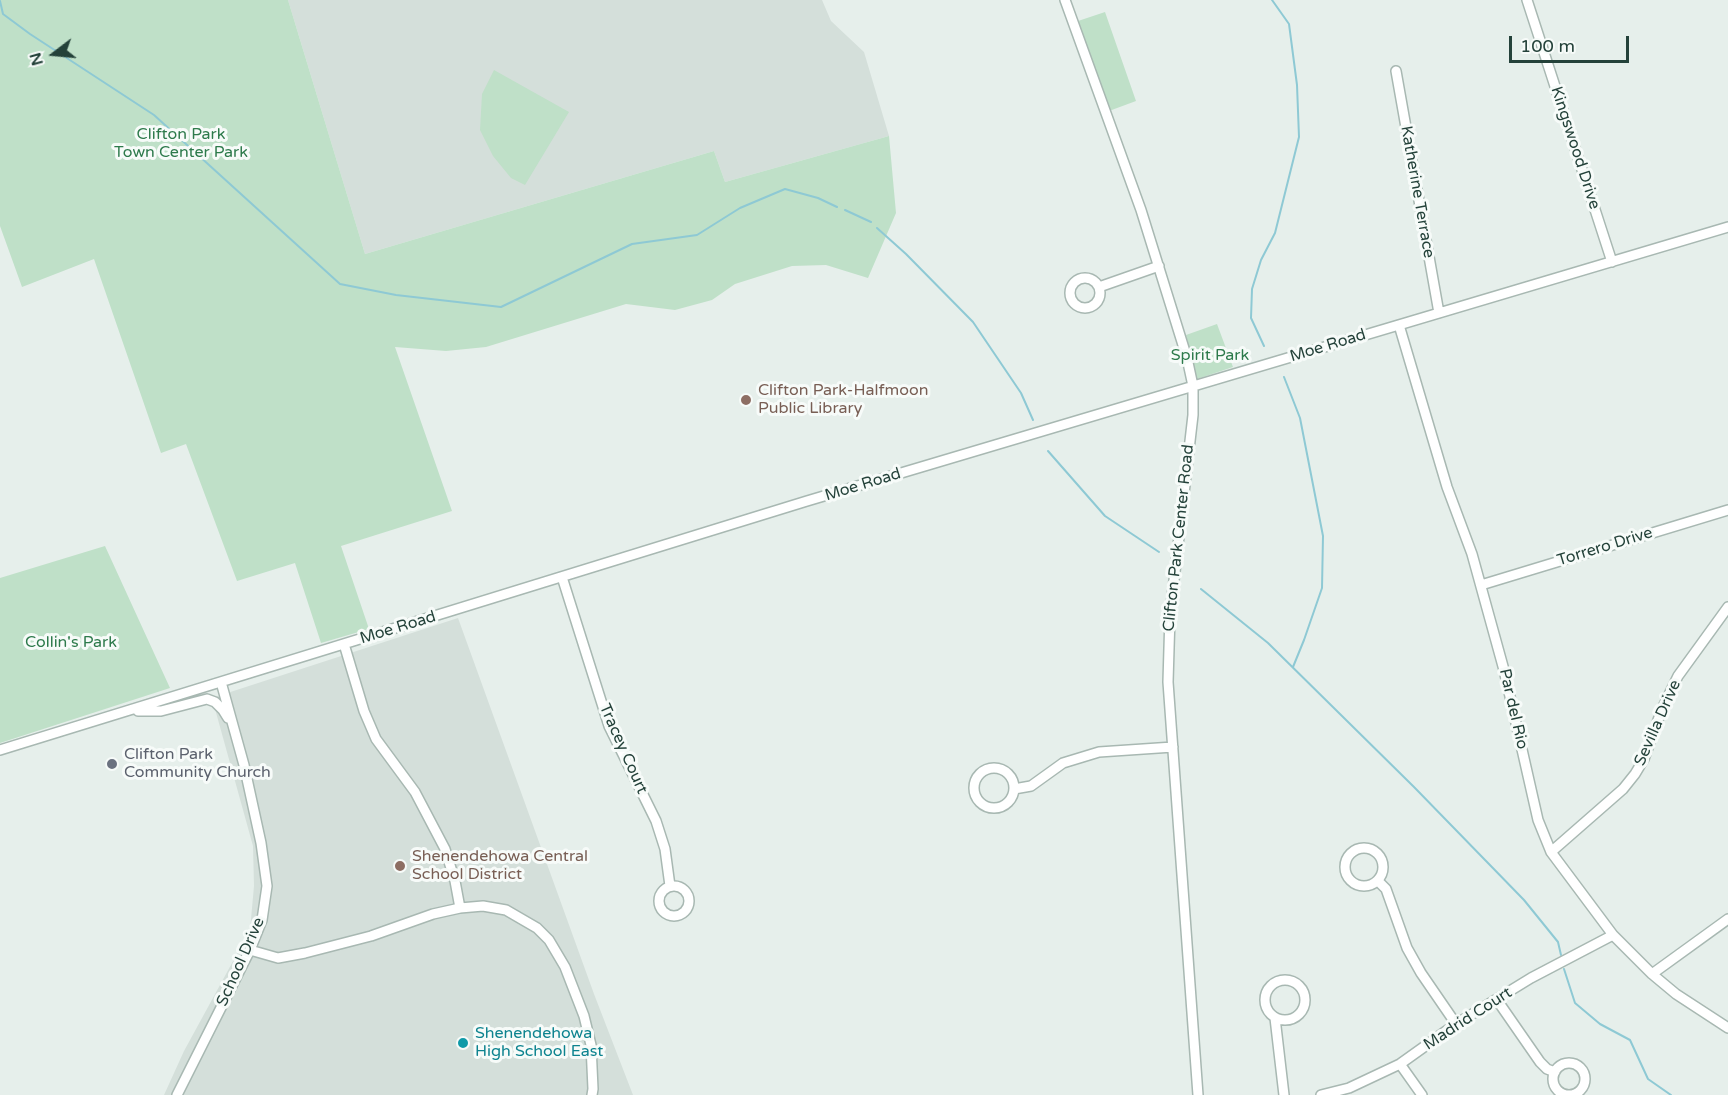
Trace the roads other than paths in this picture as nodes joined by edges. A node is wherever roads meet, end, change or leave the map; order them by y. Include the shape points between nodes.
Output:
1 (1065, 0) edge
2 (1527, 0) edge
3 (1396, 71) dead end
4 (1728, 227) edge
5 (1612, 262) junction
6 (1159, 267) junction
7 (1098, 287) dead end
8 (1439, 313) junction
9 (1398, 325) junction
10 (1193, 386) junction
11 (1728, 510) edge
12 (562, 577) junction
13 (1481, 585) junction
14 (1728, 607) edge
15 (344, 644) junction
16 (221, 682) junction
17 (127, 711) junction
18 (236, 734) junction
19 (1173, 747) junction
20 (0, 750) edge
21 (1014, 789) junction
22 (1551, 852) junction
23 (1378, 880) junction
24 (670, 886) dead end
25 (460, 908) junction
26 (1728, 918) edge
27 (1613, 935) junction
28 (250, 950) junction
29 (1652, 974) junction
30 (1497, 1000) junction
31 (1275, 1018) junction
32 (1456, 1024) junction
33 (1728, 1028) edge
34 (1400, 1064) junction
35 (1555, 1072) dead end
36 (177, 1095) edge
37 (591, 1095) edge
38 (1198, 1095) edge
39 (1284, 1095) edge
40 (1321, 1095) edge
41 (1422, 1095) edge

1 - 6 street, Clifton Park Center Road
2 - 5 street, Kingswood Drive
3 - 8 street, Katherine Terrace
4 - 5 street, Moe Road
5 - 8 street, Moe Road
6 - 7 street
6 - 10 street, Clifton Park Center Road
8 - 9 street, Moe Road
9 - 10 street, Moe Road
9 - 13 street, Par del Rio
10 - 12 street, Moe Road
10 - 19 street, Clifton Park Center Road via 1170,615 1168,682
11 - 13 street, Torrero Drive
12 - 15 street, Moe Road
12 - 24 street, Tracey Court via 609,726 656,821
13 - 22 street, Par del Rio via 1538,820
14 - 22 street, Sevilla Drive via 1678,676 1635,774
15 - 16 street, Moe Road
15 - 25 street via 376,739 415,792 445,849
16 - 17 street, Moe Road
16 - 18 street, School Drive
17 - 18 street via 161,711 207,699 223,710
17 - 20 street, Moe Road
18 - 28 street, School Drive via 267,886 262,920
19 - 21 street via 1091,754 1063,763 1030,786
19 - 38 street, Clifton Park Center Road
21 - 21 street via 1008,802 996,808 982,804 974,788 979,775 992,769 1005,772
22 - 27 street, Par del Rio
23 - 23 street via 1366,886 1349,879 1345,865 1351,853 1368,848 1380,855 1384,868
23 - 32 street via 1386,889 1407,948 1421,974
25 - 28 street via 305,953 278,958
25 - 37 street via 506,910 549,940 565,967 584,1016 591,1045
26 - 29 street
27 - 29 street, Par del Rio
27 - 30 street, Madrid Court
28 - 36 street, School Drive
29 - 33 street, Par del Rio
30 - 32 street, Madrid Court
30 - 35 street via 1540,1062
31 - 31 street via 1289,1020 1304,1007 1304,993 1294,982 1280,981 1268,988 1265,1002
31 - 39 street
32 - 34 street, Madrid Court
34 - 40 street, Madrid Court via 1349,1088
34 - 41 street

